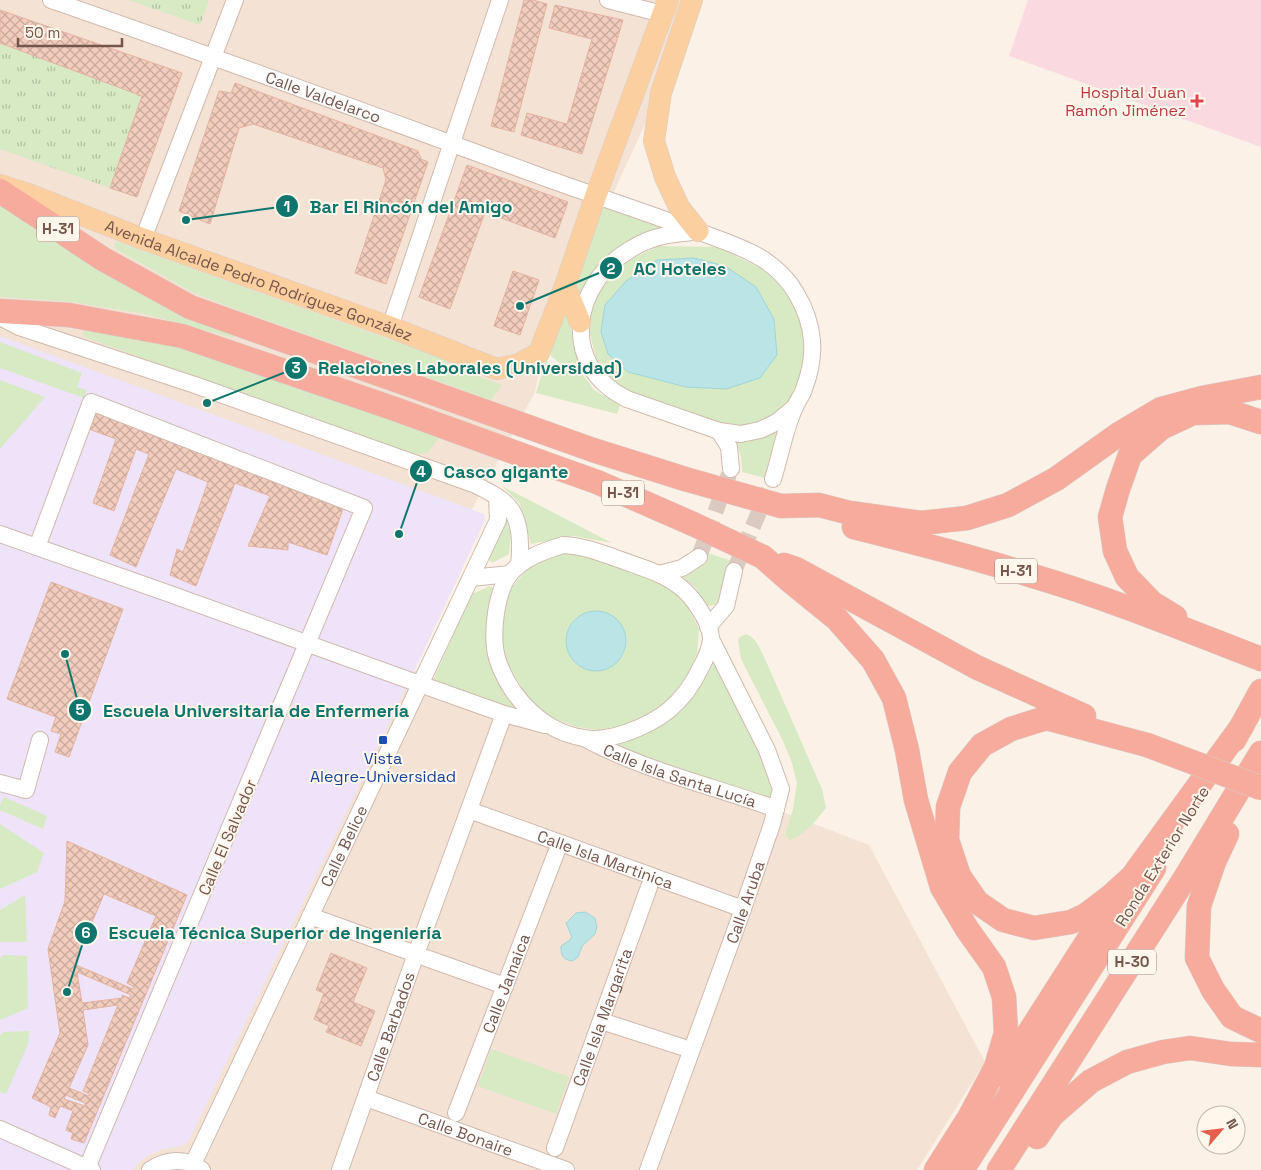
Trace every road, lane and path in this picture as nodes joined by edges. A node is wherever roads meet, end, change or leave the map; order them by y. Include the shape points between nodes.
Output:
1 (51, 0) edge
2 (236, 0) edge
3 (500, 0) edge
4 (608, 0) edge
5 (692, 0) edge
6 (659, 6) edge
7 (213, 56) junction
8 (452, 144) junction
9 (0, 185) edge
10 (0, 191) edge
11 (596, 195) junction
12 (698, 231) junction
13 (143, 239) junction
14 (565, 286) junction
15 (0, 311) edge
16 (0, 316) edge
17 (580, 322) junction
18 (390, 328) junction
19 (1261, 387) edge
20 (795, 407) junction
21 (1261, 422) edge
22 (719, 432) junction
23 (731, 469) tunnel mouth
24 (773, 479) tunnel mouth
25 (497, 497) junction
26 (817, 511) junction
27 (0, 534) edge
28 (37, 547) junction
29 (699, 557) tunnel mouth
30 (515, 570) junction
31 (734, 570) tunnel mouth
32 (659, 574) junction
33 (792, 574) junction
34 (471, 578) junction
35 (710, 633) junction
36 (1213, 640) junction
37 (307, 645) junction
38 (1261, 659) edge
39 (420, 684) junction
40 (1261, 691) edge
41 (504, 714) junction
42 (546, 725) junction
43 (1242, 726) junction
44 (585, 739) junction
45 (40, 740) dead end
46 (1147, 744) junction
47 (1258, 769) edge
48 (0, 783) edge
49 (776, 809) junction
50 (469, 810) junction
51 (556, 853) dead end
52 (1132, 877) junction
53 (649, 887) dead end
54 (743, 909) junction
55 (310, 916) junction
56 (421, 956) junction
57 (505, 986) junction
58 (601, 1021) junction
59 (1261, 1031) edge
60 (682, 1047) dead end
61 (1261, 1055) edge
62 (366, 1098) junction
63 (456, 1113) dead end
64 (969, 1118) junction
65 (0, 1129) edge
66 (555, 1148) dead end
67 (197, 1167) edge
68 (90, 1169) edge
69 (150, 1170) edge
70 (340, 1170) edge
71 (566, 1170) edge
72 (648, 1170) edge
73 (936, 1170) edge
74 (962, 1170) edge
75 (999, 1170) edge
76 (1016, 1170) edge

1 - 7 street, Calle Valdelarco
2 - 7 street
3 - 8 street
4 - 6 street
5 - 12 main road via 661,93 654,141 679,207
6 - 11 main road
7 - 8 street, Calle Valdelarco
7 - 13 street
8 - 11 street, Calle Valdelarco
8 - 18 street
9 - 13 main road, Avenida Alcalde Pedro Rodríguez González
10 - 26 highway, H-31, bridge via 103,259 190,307 593,450 781,506
11 - 12 street, Calle Valdelarco
11 - 14 main road
12 - 17 street via 663,235 616,259 592,288
12 - 20 street, Calle Valdelarco via 768,262 795,291 811,331 814,351 810,372
13 - 18 main road, Avenida Alcalde Pedro Rodríguez González
14 - 17 main road
14 - 18 main road, Avenida Alcalde Pedro Rodríguez González via 538,353 519,364 497,369
15 - 33 highway, H-31, bridge via 69,315 182,336 597,482 763,557
16 - 25 street via 19,327 195,385 476,485
17 - 22 street via 584,353 591,369 614,393
19 - 26 highway via 1161,409 1118,434 1056,478 1008,505 967,518 921,523
20 - 22 street via 777,422 760,430 741,434
20 - 24 street, Calle Valdelarco
21 - 36 highway via 1230,412 1193,414 1161,428 1130,454 1110,517 1115,551 1127,577 1152,603
22 - 23 street via 729,447
25 - 30 street via 510,507 518,525 521,548
25 - 34 street, Calle Belice via 498,520
26 - 36 highway, H-31 via 1034,576
27 - 28 street
28 - 37 street
28 - 37 street, Calle El Salvador via 62,472 91,402 364,508
29 - 32 street via 682,568
30 - 32 street, Calle Aruba via 544,551 562,545 593,550
30 - 34 street
30 - 42 street via 502,588 494,623 498,661 516,696
31 - 35 street via 726,606
32 - 35 street, Calle Aruba via 680,586 696,604
33 - 46 highway via 976,667
33 - 64 highway via 873,660 894,698 916,800 942,887 994,967 1004,997 1006,1033 996,1068
34 - 39 street, Calle Belice
35 - 44 street via 704,661 694,682 670,709 639,728
35 - 49 street, Calle Aruba via 767,750 781,789
36 - 38 highway, H-31
37 - 39 street
37 - 68 street, Calle El Salvador
39 - 41 street
39 - 55 street, Calle Belice
40 - 43 highway, Ronda Exterior Norte / H-30
41 - 42 street
41 - 50 street, Calle Barbados
42 - 44 street, Calle Isla Santa Lucía
43 - 52 highway
43 - 74 highway, Ronda Exterior Norte / H-30
44 - 49 street, Calle Isla Santa Lucía via 668,773
45 - 48 street via 26,790
46 - 47 highway, bridge
46 - 52 highway via 1046,718 1011,729 982,745 960,772 948,806 947,840 959,876 977,902 1003,920 1034,928 1071,922 1086,915
47 - 59 highway via 1214,862 1199,906 1197,958 1213,990 1232,1017
47 - 75 highway, Ronda Exterior Norte / H-30
49 - 54 street, Calle Aruba
50 - 54 street, Calle Isla Martinica
50 - 56 street, Calle Barbados
51 - 57 street, Calle Jamaica
52 - 64 highway via 1104,913 993,1088
53 - 58 street, Calle Isla Margarita
54 - 72 street, Calle Aruba
55 - 56 street
55 - 67 street, Calle Belice
56 - 57 street
56 - 62 street, Calle Barbados
57 - 63 street, Calle Jamaica
58 - 60 street
58 - 66 street, Calle Isla Margarita
61 - 76 highway via 1190,1048 1127,1062 1091,1081 1052,1115
62 - 70 street, Calle Barbados
62 - 71 street, Calle Bonaire
64 - 73 highway
65 - 68 street
67 - 69 street via 182,1161 170,1161

